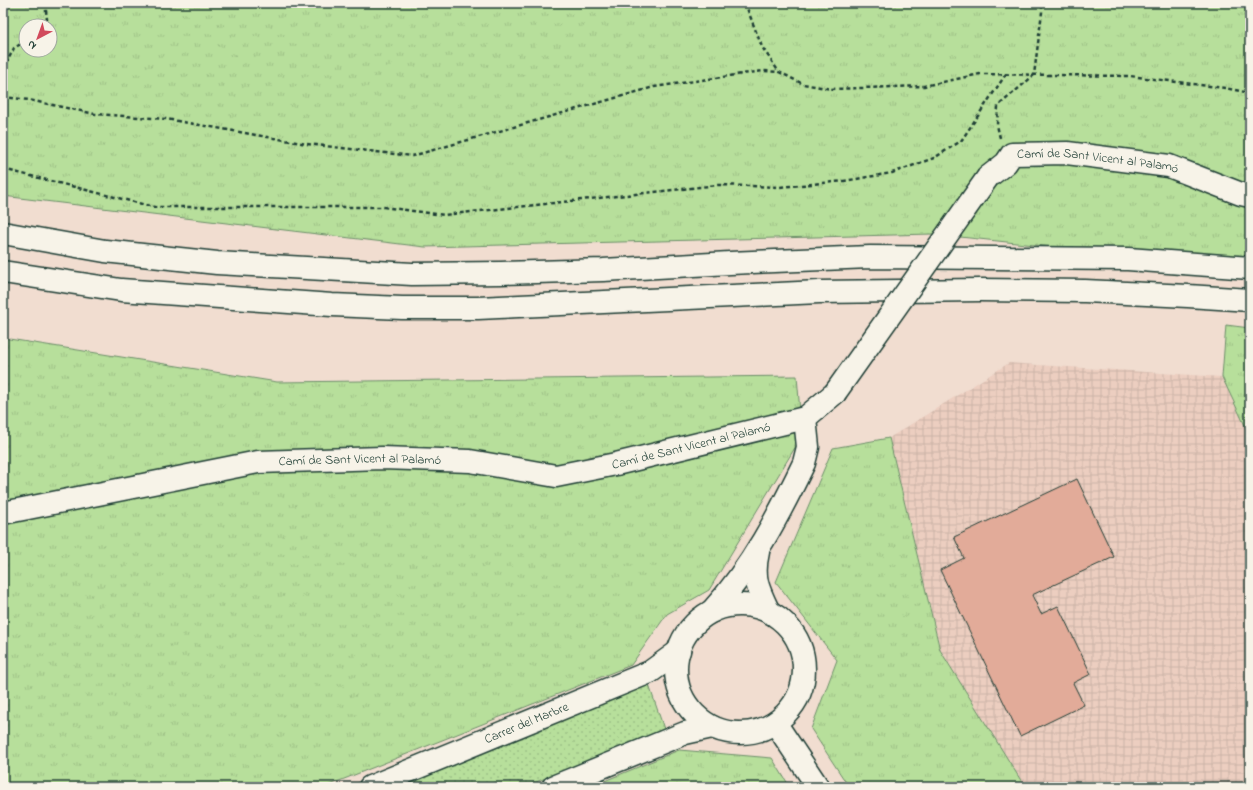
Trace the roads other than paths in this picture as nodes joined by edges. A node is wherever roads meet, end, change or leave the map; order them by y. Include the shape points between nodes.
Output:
1 (1250, 196) edge
2 (3, 233) edge
3 (1250, 268) edge
4 (3, 272) edge
5 (1250, 300) edge
6 (805, 418) junction
7 (3, 513) edge
8 (758, 552) junction
9 (712, 612) junction
10 (769, 612) junction
11 (679, 651) junction
12 (776, 724) junction
13 (712, 727) junction
14 (370, 787) edge
15 (553, 787) edge
16 (818, 787) edge

1 - 6 main road, Camí de Sant Vicent al Palamó, bridge via 1169,166 1067,153 1012,154 1006,163 988,177 835,393
2 - 3 main road via 105,251 217,263 412,274 501,274 870,257 1128,259
4 - 5 main road via 120,290 402,308 478,308 819,292 981,290 1085,291
6 - 7 main road, Camí de Sant Vicent al Palamó via 556,476 470,461 382,458 258,462
6 - 8 main road via 808,447 804,463
8 - 9 main road
8 - 10 main road via 754,566 757,586
9 - 10 main road via 741,605
9 - 11 main road via 697,621 686,635
10 - 12 main road via 790,628 802,653 804,680 795,705
11 - 13 main road via 676,669 678,686 686,703 697,717
11 - 14 main road, Carrer del Marbre via 650,672
12 - 13 main road via 755,732 733,734
12 - 16 main road
13 - 15 main road via 685,733

